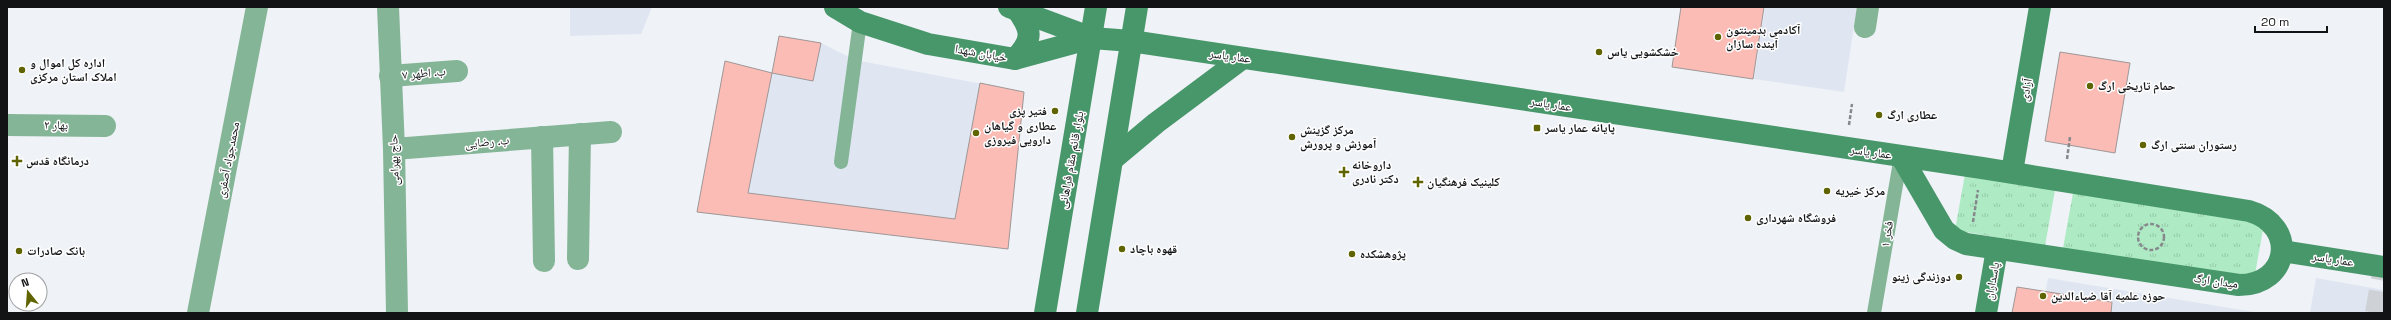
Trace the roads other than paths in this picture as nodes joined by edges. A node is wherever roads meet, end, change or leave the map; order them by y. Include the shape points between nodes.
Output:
1 (257, 7) edge
2 (388, 7) edge
3 (835, 7) edge
4 (1015, 7) edge
5 (1096, 7) edge
6 (1137, 7) edge
7 (2040, 7) edge
8 (860, 22) junction
9 (1092, 38) junction
10 (1131, 41) junction
11 (1243, 58) junction
12 (1015, 59) junction
13 (457, 71) dead end
14 (390, 76) junction
15 (7, 124) edge
16 (104, 126) dead end
17 (610, 132) dead end
18 (580, 134) junction
19 (542, 137) junction
20 (394, 149) junction
21 (1901, 156) junction
22 (1113, 159) junction
23 (841, 162) dead end
24 (2012, 172) junction
25 (1997, 249) junction
26 (2282, 251) junction
27 (578, 259) dead end
28 (544, 261) dead end
29 (2384, 267) edge
30 (198, 313) edge
31 (397, 313) edge
32 (1045, 313) edge
33 (1087, 313) edge
34 (1874, 313) edge
35 (1986, 313) edge

1 - 30 street, محمدجواد آصفری
2 - 14 street, حاج بهرامی
3 - 8 street, خیابان شهدا
4 - 9 street
4 - 12 street via 1026,22 1029,34 1026,47
5 - 9 street, بلوار قائم مقام فراهانی
6 - 10 street
7 - 24 street, آزادی
8 - 12 street, خیابان شهدا via 928,44
8 - 23 lane
9 - 10 street, عمار یاسر
9 - 12 street, خیابان شهدا
9 - 32 street, بلوار قائم مقام فراهانی
10 - 11 street, عمار یاسر
10 - 22 street
11 - 21 street, عمار یاسر
11 - 22 street via 1156,123
13 - 14 street, ب. اطهر ۷
14 - 20 street, حاج بهرامی
15 - 16 street, بهار ۲
17 - 18 street, ب. رضایی
18 - 19 street, ب. رضایی
18 - 27 street
19 - 20 street, ب. رضایی
19 - 28 street
20 - 31 street, حاج بهرامی
21 - 24 street, عمار یاسر
21 - 25 street, میدان ارگ via 1944,230 1955,239
21 - 34 lane, فخر ۱
22 - 33 street
24 - 26 street via 2260,214 2270,220 2277,230 2282,241
25 - 26 street, میدان ارگ via 2239,285 2251,285 2272,274
25 - 35 street, پاسداران
26 - 29 street, عمار یاسر

